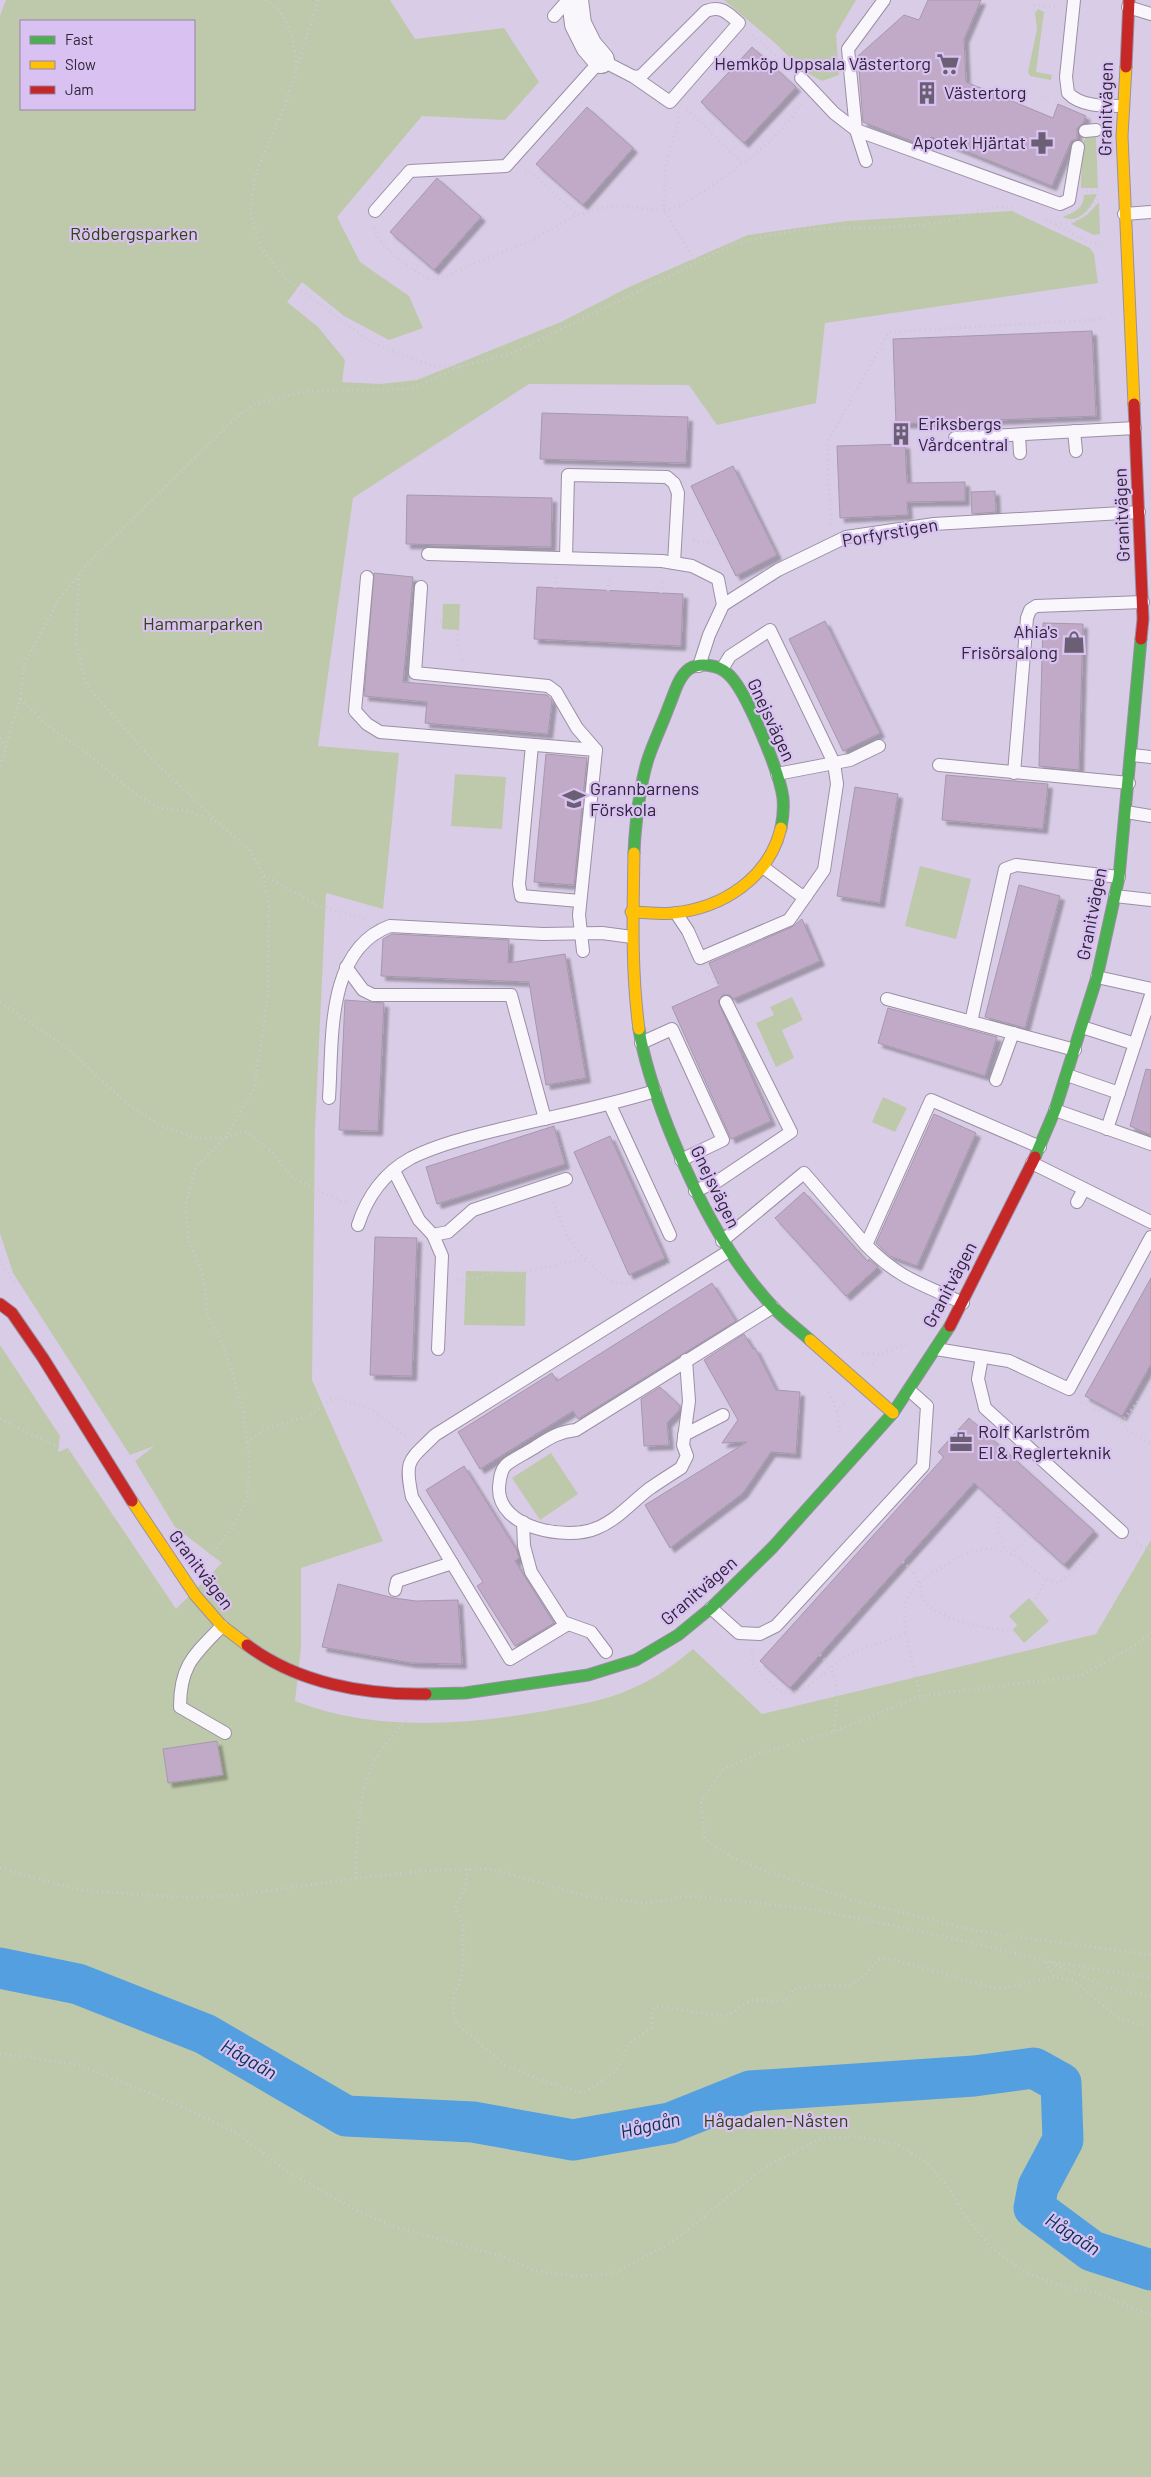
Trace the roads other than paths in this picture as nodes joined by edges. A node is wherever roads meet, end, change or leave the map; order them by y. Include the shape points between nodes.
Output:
1 (568, 0) edge
2 (575, 0) edge
3 (884, 0) edge
4 (1074, 0) edge
5 (1129, 4) edge
6 (1151, 14) edge
7 (554, 16) dead end
8 (601, 60) junction
9 (634, 77) junction
10 (801, 78) road end
11 (1123, 106) junction
12 (856, 130) junction
13 (1078, 147) dead end
14 (866, 161) dead end
15 (375, 211) road end
16 (1151, 212) edge
17 (1124, 214) junction
18 (1135, 428) junction
19 (1074, 432) junction
20 (1019, 435) junction
21 (955, 438) dead end
22 (1076, 451) dead end
23 (1020, 453) dead end
24 (1139, 512) junction
25 (428, 554) dead end
26 (566, 558) junction
27 (674, 563) junction
28 (367, 577) dead end
29 (422, 588) dead end
30 (1143, 602) junction
31 (723, 605) junction
32 (1145, 662) edge
33 (699, 666) junction
34 (722, 669) junction
35 (532, 745) junction
36 (879, 746) dead end
37 (596, 750) junction
38 (1132, 755) junction
39 (1151, 757) edge
40 (834, 763) junction
41 (939, 765) dead end
42 (1014, 773) junction
43 (778, 774) junction
44 (1129, 784) junction
45 (1126, 812) junction
46 (1151, 816) edge
47 (763, 867) junction
48 (1119, 877) junction
49 (806, 896) junction
50 (1115, 896) junction
51 (1151, 900) edge
52 (580, 901) junction
53 (631, 912) junction
54 (676, 913) junction
55 (579, 933) junction
56 (632, 937) junction
57 (583, 950) dead end
58 (346, 967) junction
59 (1097, 977) junction
60 (1151, 989) edge
61 (1151, 995) edge
62 (887, 999) dead end
63 (726, 1002) dead end
64 (971, 1022) junction
65 (1082, 1027) junction
66 (1013, 1033) junction
67 (642, 1043) junction
68 (1135, 1044) junction
69 (1075, 1050) junction
70 (1066, 1075) junction
71 (996, 1080) dead end
72 (655, 1091) junction
73 (1119, 1093) junction
74 (329, 1098) dead end
75 (610, 1105) junction
76 (1055, 1110) junction
77 (545, 1119) junction
78 (1107, 1129) junction
79 (1151, 1144) edge
80 (1040, 1146) junction
81 (681, 1160) junction
82 (1032, 1163) junction
83 (394, 1171) junction
84 (566, 1179) dead end
85 (1084, 1189) junction
86 (695, 1191) junction
87 (1077, 1202) dead end
88 (1151, 1222) edge
89 (358, 1225) dead end
90 (433, 1235) junction
91 (670, 1235) road end
92 (1151, 1237) edge
93 (866, 1245) junction
94 (725, 1246) junction
95 (963, 1303) junction
96 (0, 1304) edge
97 (772, 1307) junction
98 (438, 1349) dead end
99 (936, 1349) junction
100 (991, 1354) junction
101 (686, 1360) junction
102 (909, 1390) junction
103 (893, 1413) junction
104 (723, 1415) dead end
105 (684, 1435) junction
106 (523, 1522) junction
107 (1118, 1528) road end
108 (452, 1563) junction
109 (394, 1590) dead end
110 (711, 1608) junction
111 (568, 1624) junction
112 (222, 1626) junction
113 (606, 1652) dead end
114 (225, 1733) dead end

1 - 7 lane
2 - 8 street via 578,24 589,46
3 - 12 lane via 848,49
4 - 11 lane via 1066,82 1068,93 1096,105
5 - 6 lane
5 - 11 street, Granitvägen
8 - 9 lane
8 - 15 lane via 506,166 410,171
9 - 9 lane via 670,102 739,23 723,9 714,7 706,11 641,76
10 - 12 lane via 834,113
11 - 17 street, Granitvägen
12 - 13 lane via 1060,204 1069,200
12 - 14 lane
16 - 17 lane
17 - 18 street, Granitvägen
18 - 19 lane
18 - 24 street, Granitvägen
19 - 20 lane
19 - 22 lane
20 - 21 lane
20 - 23 lane
24 - 30 street, Granitvägen
24 - 31 lane, Porfyrstigen via 934,524 846,537 778,570
25 - 26 lane
26 - 27 lane
26 - 27 lane via 568,475 667,477 678,493
27 - 31 lane via 692,566 718,579
28 - 35 lane via 355,711 367,724 380,732
29 - 37 lane via 415,673 548,686 556,692
30 - 32 street, Granitvägen
30 - 42 lane via 1036,606 1030,610
31 - 33 lane
32 - 38 street, Granitvägen
33 - 34 street, Gnejsvägen
33 - 53 street, Gnejsvägen via 689,669 679,682 648,760 635,836
34 - 40 lane via 730,656 770,630
34 - 43 street, Gnejsvägen via 734,680
35 - 37 lane
35 - 52 lane via 519,884 521,896
36 - 40 lane via 850,760
37 - 52 lane
38 - 39 lane
38 - 44 street, Granitvägen
40 - 43 lane
40 - 49 lane via 837,784 824,870
41 - 42 lane
42 - 44 lane
43 - 47 street, Gnejsvägen via 784,799 782,824
44 - 45 street, Granitvägen
45 - 46 lane
45 - 48 street, Granitvägen
47 - 49 lane
47 - 54 street, Gnejsvägen via 745,886
48 - 50 street, Granitvägen
48 - 64 lane via 1016,865 1005,868
49 - 54 lane via 789,920 700,958
50 - 51 lane
50 - 59 street, Granitvägen
52 - 55 lane
53 - 54 street, Gnejsvägen
53 - 56 street, Gnejsvägen
55 - 56 lane
55 - 57 lane
55 - 58 lane via 390,926 376,931 364,942
56 - 67 street, Gnejsvägen via 634,992
58 - 74 lane via 336,992
58 - 77 lane via 363,990 373,995 511,995
59 - 60 lane
59 - 65 street, Granitvägen
61 - 68 lane
62 - 64 lane
63 - 86 lane via 791,1132 718,1181
64 - 66 lane
65 - 68 lane
65 - 69 street, Granitvägen
66 - 69 lane
66 - 71 lane
67 - 72 street, Gnejsvägen
67 - 81 lane via 672,1029 723,1140
68 - 73 lane
69 - 70 street, Granitvägen
70 - 73 lane
70 - 76 street, Granitvägen
72 - 75 lane
72 - 81 street, Gnejsvägen
73 - 78 lane
75 - 77 lane
75 - 91 lane
76 - 78 lane
76 - 80 street, Granitvägen
77 - 83 lane via 461,1139 410,1159
78 - 79 lane
80 - 82 street, Granitvägen
80 - 93 lane via 931,1100
81 - 86 street, Gnejsvägen
82 - 85 lane
82 - 95 street, Granitvägen
83 - 89 lane via 384,1178 366,1202
83 - 90 lane via 419,1220
84 - 90 lane via 473,1210 448,1232
85 - 87 lane
85 - 88 lane
86 - 94 street, Gnejsvägen
90 - 98 lane via 442,1256
92 - 100 lane via 1069,1389
93 - 94 lane via 804,1174
93 - 95 lane via 902,1276
94 - 97 street, Gnejsvägen
94 - 108 lane via 435,1435 409,1461 407,1473 412,1497
95 - 99 street, Granitvägen
96 - 112 street, Granitvägen via 12,1313 156,1538 195,1595
97 - 101 lane
97 - 103 street, Gnejsvägen
99 - 100 lane
99 - 102 street, Granitvägen
100 - 107 lane via 978,1379 984,1408
101 - 105 lane via 689,1401
101 - 106 lane via 576,1430 560,1432 506,1466 500,1476 499,1492 506,1508
102 - 103 street, Granitvägen
102 - 110 lane via 927,1406 923,1466 776,1626 760,1634 739,1633
103 - 110 street, Granitvägen via 773,1547
104 - 105 lane
105 - 106 lane via 687,1456 680,1468 598,1528 566,1535
106 - 111 lane via 524,1546 531,1572 563,1622
108 - 109 lane via 397,1581
108 - 111 lane via 510,1659
110 - 112 street, Granitvägen via 678,1635 636,1660 588,1675 465,1693 409,1694 352,1689 297,1673 266,1659
111 - 113 lane via 591,1632
112 - 114 lane via 189,1661 180,1685 180,1707

